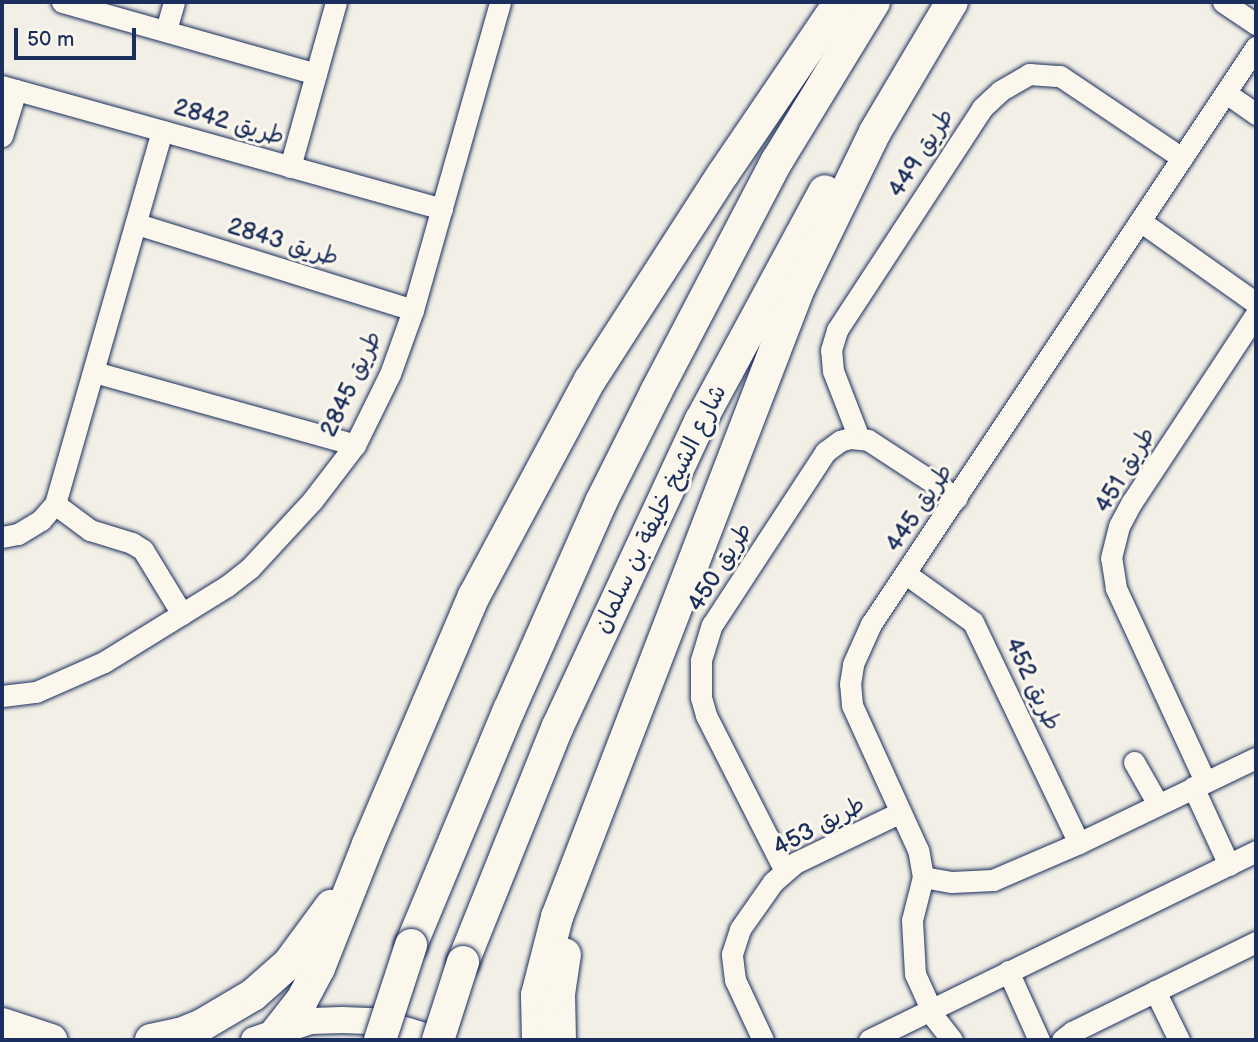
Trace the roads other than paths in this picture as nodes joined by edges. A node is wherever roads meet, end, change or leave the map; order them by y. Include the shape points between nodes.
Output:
1 (62, 2) edge
2 (174, 2) edge
3 (336, 2) edge
4 (500, 2) edge
5 (840, 2) edge
6 (874, 2) edge
7 (932, 2) edge
8 (952, 2) edge
9 (1223, 2) edge
10 (1256, 23) edge
11 (166, 30) junction
12 (1256, 47) edge
13 (316, 74) junction
14 (9, 88) edge
15 (1226, 93) junction
16 (1256, 114) edge
17 (162, 131) junction
18 (2, 136) edge
19 (1182, 158) junction
20 (290, 167) junction
21 (442, 209) junction
22 (1140, 221) junction
23 (137, 224) junction
24 (1256, 303) edge
25 (413, 310) junction
26 (1256, 314) edge
27 (94, 372) junction
28 (859, 438) junction
29 (355, 444) junction
30 (957, 498) junction
31 (55, 504) junction
32 (2, 537) edge
33 (906, 574) junction
34 (182, 614) junction
35 (2, 696) edge
36 (1256, 758) edge
37 (1134, 762) dead end
38 (610, 776) junction
39 (1199, 784) junction
40 (1158, 804) junction
41 (899, 813) junction
42 (1079, 844) junction
43 (368, 845) junction
44 (1256, 851) edge
45 (1229, 864) junction
46 (785, 871) junction
47 (923, 877) junction
48 (1256, 942) edge
49 (1008, 971) junction
50 (1155, 991) junction
51 (931, 1009) junction
52 (2, 1024) edge
53 (265, 1036) edge
54 (2, 1037) edge
55 (9, 1040) edge
56 (51, 1040) edge
57 (151, 1040) edge
58 (380, 1040) edge
59 (438, 1040) edge
60 (538, 1040) edge
61 (560, 1040) edge
62 (763, 1040) edge
63 (869, 1040) edge
64 (952, 1040) edge
65 (1039, 1040) edge
66 (1062, 1040) edge
67 (1179, 1040) edge

1 - 11 street
2 - 11 street
3 - 13 street
4 - 21 street, طريق 2845
5 - 43 highway via 590,380 474,596
6 - 58 highway, bridge via 777,161 601,502 411,945
7 - 59 highway, شارع الشيخ خليفة بن سلمان, bridge via 701,420 558,726 463,962
8 - 38 highway via 875,132 799,288
9 - 10 street
11 - 13 street
12 - 15 street, طريق 445
13 - 20 street
14 - 17 street, طريق 2842
14 - 18 street
15 - 16 street
15 - 19 street, طريق 445
17 - 20 street, طريق 2842
17 - 23 street
19 - 22 street, طريق 445
19 - 28 street, طريق 449 via 1060,76 1029,74 1000,91 982,108 837,330 831,350 833,371
20 - 21 street, طريق 2842
21 - 25 street, طريق 2845
22 - 24 street
22 - 30 street, طريق 445
23 - 25 street, طريق 2843
23 - 27 street
25 - 29 street, طريق 2845 via 390,374
26 - 39 street, طريق 451 via 1132,502 1111,558 1116,588
27 - 29 street
27 - 31 street
28 - 30 street via 877,444
28 - 46 street, طريق 450 via 840,440 825,452 712,625 701,660 706,715
29 - 34 street, طريق 2845 via 312,501 250,568
30 - 33 street, طريق 445
31 - 32 street via 30,527
31 - 34 street via 90,530 143,550
33 - 41 street, طريق 445 via 871,624 849,684 852,705
33 - 42 street, طريق 452 via 973,622
34 - 35 street, طريق 2845 via 59,684
36 - 39 street
37 - 40 street
38 - 60 highway via 557,917 537,995
38 - 61 highway via 569,924 559,995
39 - 40 street
39 - 45 street, طريق 451
40 - 42 street
41 - 46 street, طريق 453 via 806,856
41 - 47 street, طريق 445 via 918,850
42 - 47 street via 993,880 951,882
43 - 53 highway via 302,1000
43 - 57 highway via 322,921 272,980 212,1020
44 - 45 street
45 - 49 street
46 - 62 street, طريق 453 via 740,929 732,954 735,979
47 - 51 street, طريق 445 via 912,920 911,947 915,974
48 - 50 street
49 - 51 street
49 - 65 street
50 - 66 street
50 - 67 street
51 - 63 street
51 - 64 street, طريق 445
52 - 56 highway
53 - 59 main road via 310,1021 375,1021
54 - 55 main road

